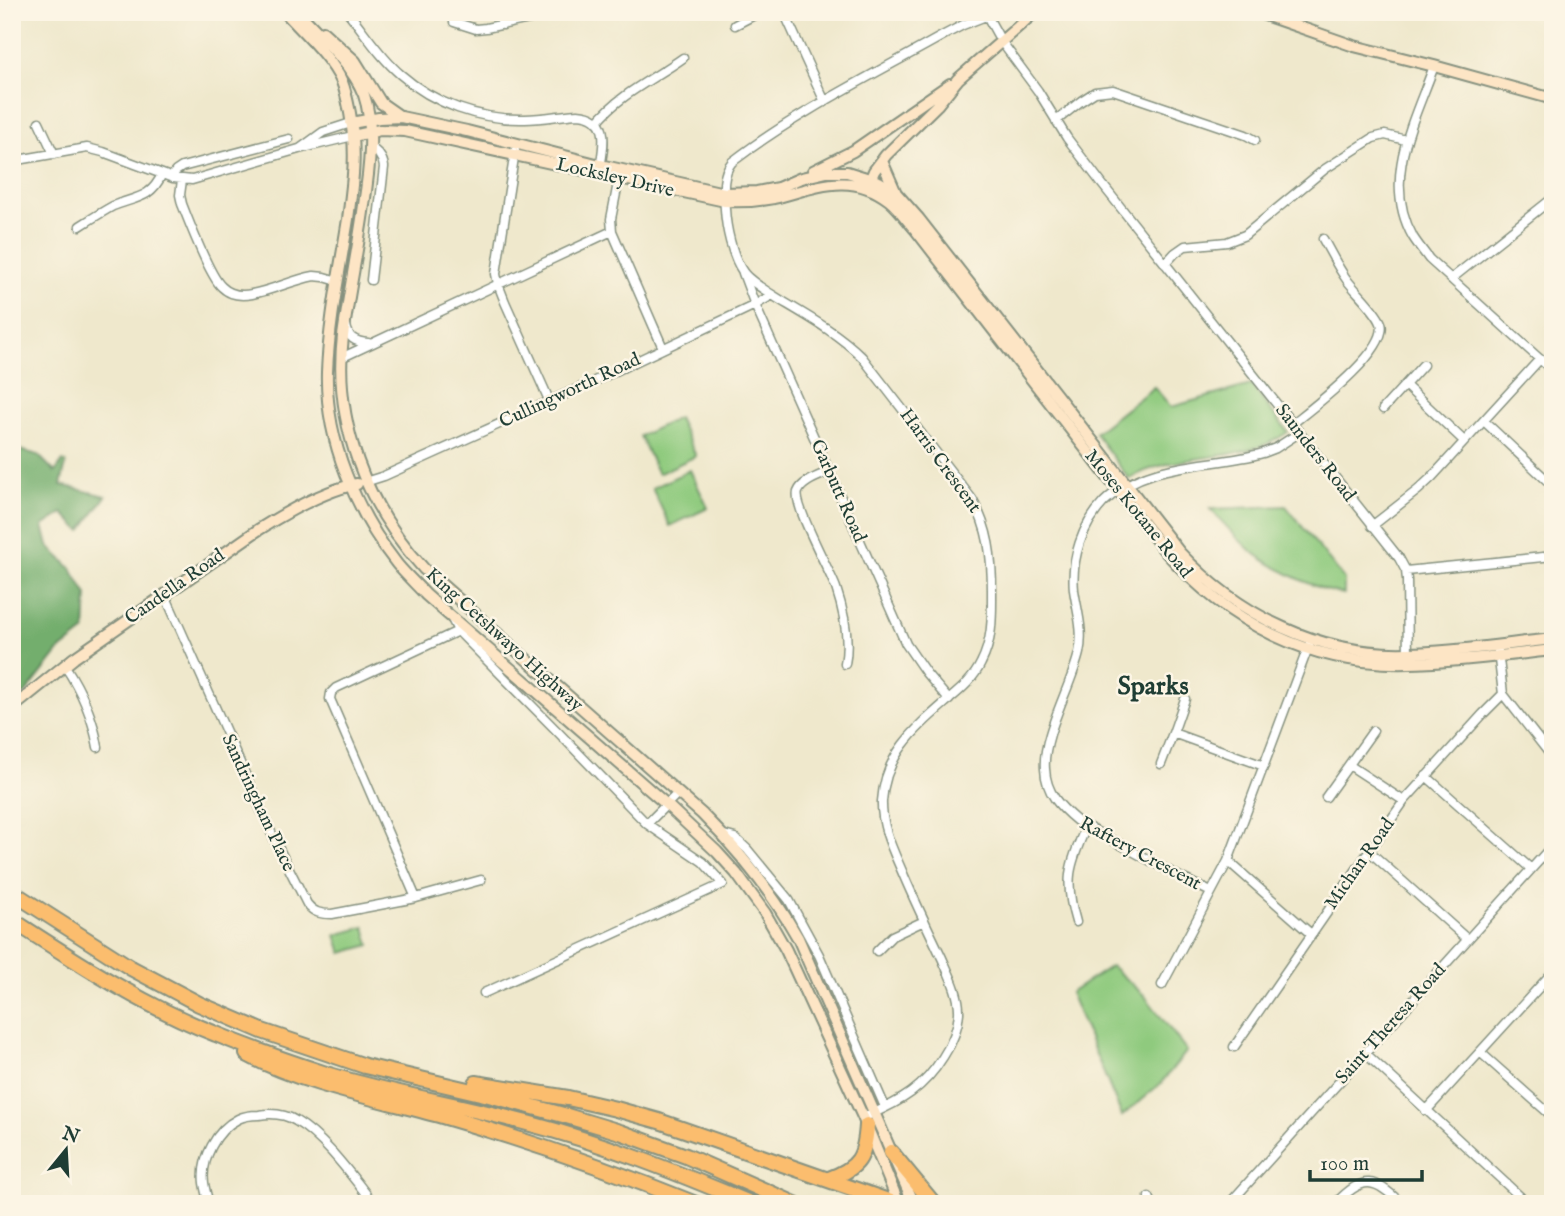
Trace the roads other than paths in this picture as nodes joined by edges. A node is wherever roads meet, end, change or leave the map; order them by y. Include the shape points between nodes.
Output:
1 (285, 12) edge
2 (348, 12) edge
3 (499, 12) edge
4 (562, 12) edge
5 (761, 12) edge
6 (784, 12) edge
7 (1035, 12) edge
8 (1256, 12) edge
9 (298, 13) edge
10 (986, 14) edge
11 (454, 22) dead end
12 (503, 25) junction
13 (735, 25) dead end
14 (1001, 41) junction
15 (683, 58) dead end
16 (1434, 66) junction
17 (958, 79) junction
18 (1553, 99) edge
19 (825, 102) junction
20 (401, 117) junction
21 (368, 120) junction
22 (1056, 121) junction
23 (39, 122) dead end
24 (597, 122) junction
25 (351, 123) junction
26 (369, 132) junction
27 (354, 136) junction
28 (289, 139) dead end
29 (1255, 140) dead end
30 (1406, 140) junction
31 (370, 147) junction
32 (299, 149) junction
33 (515, 150) junction
34 (853, 151) junction
35 (54, 154) junction
36 (882, 160) junction
37 (12, 162) edge
38 (599, 170) junction
39 (847, 172) junction
40 (619, 174) junction
41 (167, 176) junction
42 (802, 178) junction
43 (182, 180) junction
44 (849, 184) junction
45 (868, 184) junction
46 (896, 193) junction
47 (724, 197) junction
48 (1553, 198) edge
49 (80, 226) dead end
50 (612, 231) junction
51 (1323, 239) dead end
52 (1166, 264) junction
53 (743, 273) junction
54 (1451, 279) junction
55 (371, 280) dead end
56 (338, 281) junction
57 (498, 284) junction
58 (772, 295) junction
59 (755, 305) junction
60 (346, 322) junction
61 (996, 326) junction
62 (371, 343) junction
63 (663, 348) junction
64 (343, 358) junction
65 (1540, 359) junction
66 (1423, 365) dead end
67 (1553, 372) edge
68 (1406, 386) junction
69 (549, 400) junction
70 (1383, 409) dead end
71 (1484, 421) junction
72 (1292, 424) junction
73 (1299, 433) junction
74 (1464, 441) junction
75 (830, 471) junction
76 (365, 482) junction
77 (350, 485) junction
78 (1553, 486) edge
79 (1122, 488) junction
80 (1372, 526) junction
81 (1553, 556) edge
82 (1406, 571) junction
83 (165, 595) junction
84 (451, 617) junction
85 (458, 631) junction
86 (1553, 639) edge
87 (1309, 644) junction
88 (1498, 650) junction
89 (1553, 650) edge
90 (1408, 658) junction
91 (845, 664) dead end
92 (65, 666) junction
93 (1503, 694) junction
94 (1185, 699) dead end
95 (949, 700) junction
96 (12, 708) edge
97 (1373, 731) dead end
98 (1173, 733) junction
99 (98, 747) dead end
100 (1553, 758) edge
101 (1161, 764) dead end
102 (1349, 765) junction
103 (1264, 766) junction
104 (1426, 776) junction
105 (678, 793) junction
106 (1326, 797) dead end
107 (1404, 801) junction
108 (667, 805) junction
109 (647, 824) junction
110 (1086, 827) junction
111 (724, 835) junction
112 (1553, 845) edge
113 (1370, 852) junction
114 (1228, 861) junction
115 (1530, 869) junction
116 (481, 880) dead end
117 (12, 892) edge
118 (1211, 892) junction
119 (416, 898) junction
120 (12, 920) edge
121 (923, 921) junction
122 (1076, 922) dead end
123 (1311, 934) junction
124 (1467, 939) junction
125 (877, 951) dead end
126 (1553, 972) edge
127 (1161, 985) dead end
128 (484, 993) dead end
129 (213, 1033) junction
130 (1234, 1047) dead end
131 (1480, 1052) junction
132 (1365, 1053) junction
133 (408, 1077) junction
134 (885, 1107) junction
135 (1426, 1111) junction
136 (1553, 1117) edge
137 (868, 1118) junction
138 (891, 1152) junction
139 (829, 1179) junction
140 (1522, 1202) edge
141 (209, 1204) edge
142 (374, 1204) edge
143 (696, 1204) edge
144 (752, 1204) edge
145 (795, 1204) edge
146 (898, 1204) edge
147 (914, 1204) edge
148 (934, 1204) edge
149 (1229, 1204) edge
150 (1335, 1204) edge
151 (1402, 1204) edge

1 - 25 street, King Cetshwayo Highway via 336,71
2 - 24 street via 400,74 455,108 504,118 586,114
3 - 12 street
4 - 12 street
5 - 13 street
6 - 19 street
7 - 14 street
8 - 16 street via 1354,46
9 - 20 street via 355,61 381,103
9 - 21 street, King Cetshwayo Highway via 354,76 365,97
10 - 14 street, Saunders Road
10 - 19 street
11 - 12 street via 476,29
14 - 17 street
14 - 22 street, Saunders Road
15 - 24 street via 626,96
16 - 18 street
16 - 30 street
17 - 34 street
17 - 36 street
19 - 47 street via 732,162
20 - 21 street, Locksley Drive
20 - 33 street, Locksley Drive via 467,131
21 - 25 street, Locksley Drive
21 - 26 street, King Cetshwayo Highway
22 - 29 street via 1095,92 1113,90
22 - 52 street, Saunders Road
23 - 35 street
24 - 38 street via 604,135
25 - 27 street, King Cetshwayo Highway
25 - 32 street via 323,132
26 - 27 street, Locksley Drive
26 - 31 street, King Cetshwayo Highway
26 - 33 street, Locksley Drive via 405,131
27 - 32 street
27 - 56 street, King Cetshwayo Highway via 353,183
28 - 41 street via 182,167
30 - 52 street via 1385,135 1373,138 1325,169 1245,235 1227,242 1185,246
30 - 54 street via 1399,181 1404,215 1415,240
31 - 55 street via 382,158 384,167
31 - 60 street, King Cetshwayo Highway
32 - 43 street via 201,179
33 - 38 street, Locksley Drive
33 - 57 street via 497,262
34 - 39 street
34 - 42 street
35 - 37 street
35 - 41 street via 87,148
36 - 45 street
36 - 46 street
38 - 40 street, Locksley Drive
39 - 42 street, Locksley Drive
39 - 44 street
39 - 45 street
40 - 47 street, Locksley Drive
40 - 50 street
41 - 43 street
41 - 49 street via 148,193
42 - 47 street, Locksley Drive via 768,190
43 - 56 street via 182,204 220,286 248,295 314,276
44 - 45 street, Locksley Drive
44 - 47 street, Locksley Drive via 828,183 758,201
45 - 46 street, Moses Kotane Road
45 - 61 street, Moses Kotane Road via 892,203
46 - 61 street, Moses Kotane Road
47 - 53 street via 732,246
48 - 54 street
50 - 57 street
50 - 63 street
51 - 72 street via 1346,279 1378,318 1381,336 1358,367
52 - 72 street, Saunders Road
53 - 58 street, Harris Crescent
53 - 59 street, Garbutt Road
54 - 65 street
56 - 77 street, King Cetshwayo Highway via 328,390 333,431
57 - 62 street
57 - 69 street
58 - 59 street, Cullingworth Road
58 - 95 street, Harris Crescent via 862,357 980,513 991,558 991,631 976,671
59 - 63 street, Cullingworth Road
59 - 75 street, Garbutt Road
60 - 62 street via 352,339
60 - 64 street, King Cetshwayo Highway
61 - 79 street, Moses Kotane Road
62 - 64 street
63 - 69 street, Cullingworth Road
64 - 76 street, King Cetshwayo Highway via 348,430
65 - 67 street
65 - 71 street
66 - 68 street
68 - 70 street
68 - 74 street
69 - 76 street, Cullingworth Road
71 - 74 street
71 - 78 street
72 - 73 street, Saunders Road
73 - 79 street, Raftery Crescent via 1264,453 1176,467
73 - 80 street, Saunders Road
74 - 80 street via 1418,490
75 - 91 street via 802,485 797,498 836,588 848,643
75 - 95 street, Garbutt Road via 906,645
76 - 77 street, Candella Road
76 - 105 street, King Cetshwayo Highway via 397,537 424,569
77 - 83 street, Candella Road via 280,516
77 - 84 street, King Cetshwayo Highway via 397,564
79 - 87 street, Moses Kotane Road via 1181,569 1213,598 1268,633
79 - 110 street, Raftery Crescent via 1100,507 1080,542 1074,576 1079,652 1045,752 1047,785 1066,812
80 - 82 street, Saunders Road
81 - 82 street
82 - 90 street
83 - 92 street, Candella Road
83 - 119 street, Sandringham Place via 311,911 332,915
84 - 85 street
84 - 108 street, King Cetshwayo Highway
85 - 109 street
85 - 119 street via 336,688 330,695
86 - 88 street, Moses Kotane Road
87 - 90 street, Moses Kotane Road via 1350,659
87 - 103 street
88 - 89 street, Moses Kotane Road
88 - 90 street, Moses Kotane Road
88 - 93 street
92 - 96 street, Candella Road
92 - 99 street via 80,691
93 - 100 street
93 - 104 street, Michan Road
94 - 98 street
95 - 121 street, Harris Crescent via 904,743 883,792 885,829
97 - 102 street
98 - 101 street
98 - 103 street
102 - 106 street
102 - 107 street
103 - 114 street
104 - 107 street, Michan Road
104 - 115 street
105 - 108 street
105 - 111 street, King Cetshwayo Highway
107 - 113 street, Michan Road
108 - 109 street
108 - 137 street, King Cetshwayo Highway via 718,852 765,913
109 - 128 street via 703,862 723,884
110 - 118 street, Raftery Crescent
110 - 122 street via 1069,873
111 - 134 street via 747,849 789,900 819,955
111 - 137 street, King Cetshwayo Highway via 798,938
112 - 115 street, Saint Theresa Road
113 - 123 street, Michan Road
113 - 124 street
114 - 118 street
114 - 123 street
115 - 124 street, Saint Theresa Road
116 - 119 street
117 - 133 highway via 131,968 199,1004 314,1050
118 - 127 street
120 - 129 highway via 100,976
121 - 125 street via 892,936
121 - 134 street, Harris Crescent via 957,995 956,1028 933,1073 907,1096
123 - 130 street, Michan Road
124 - 132 street, Saint Theresa Road
126 - 131 street
129 - 143 highway via 270,1066 488,1129
129 - 144 highway via 327,1074 528,1123 625,1153
131 - 135 street
131 - 136 street
132 - 135 street
132 - 149 street, Saint Theresa Road
133 - 139 highway via 499,1086 616,1108
133 - 145 highway via 620,1132
134 - 137 street, Harris Crescent
135 - 140 street
137 - 138 street, King Cetshwayo Highway
137 - 139 highway via 860,1158 845,1174
137 - 146 street, King Cetshwayo Highway
138 - 147 street, King Cetshwayo Highway
138 - 148 highway
139 - 146 highway
141 - 142 street via 205,1168 214,1142 238,1119 270,1114 289,1117 312,1132
150 - 151 street via 1354,1187 1372,1182

